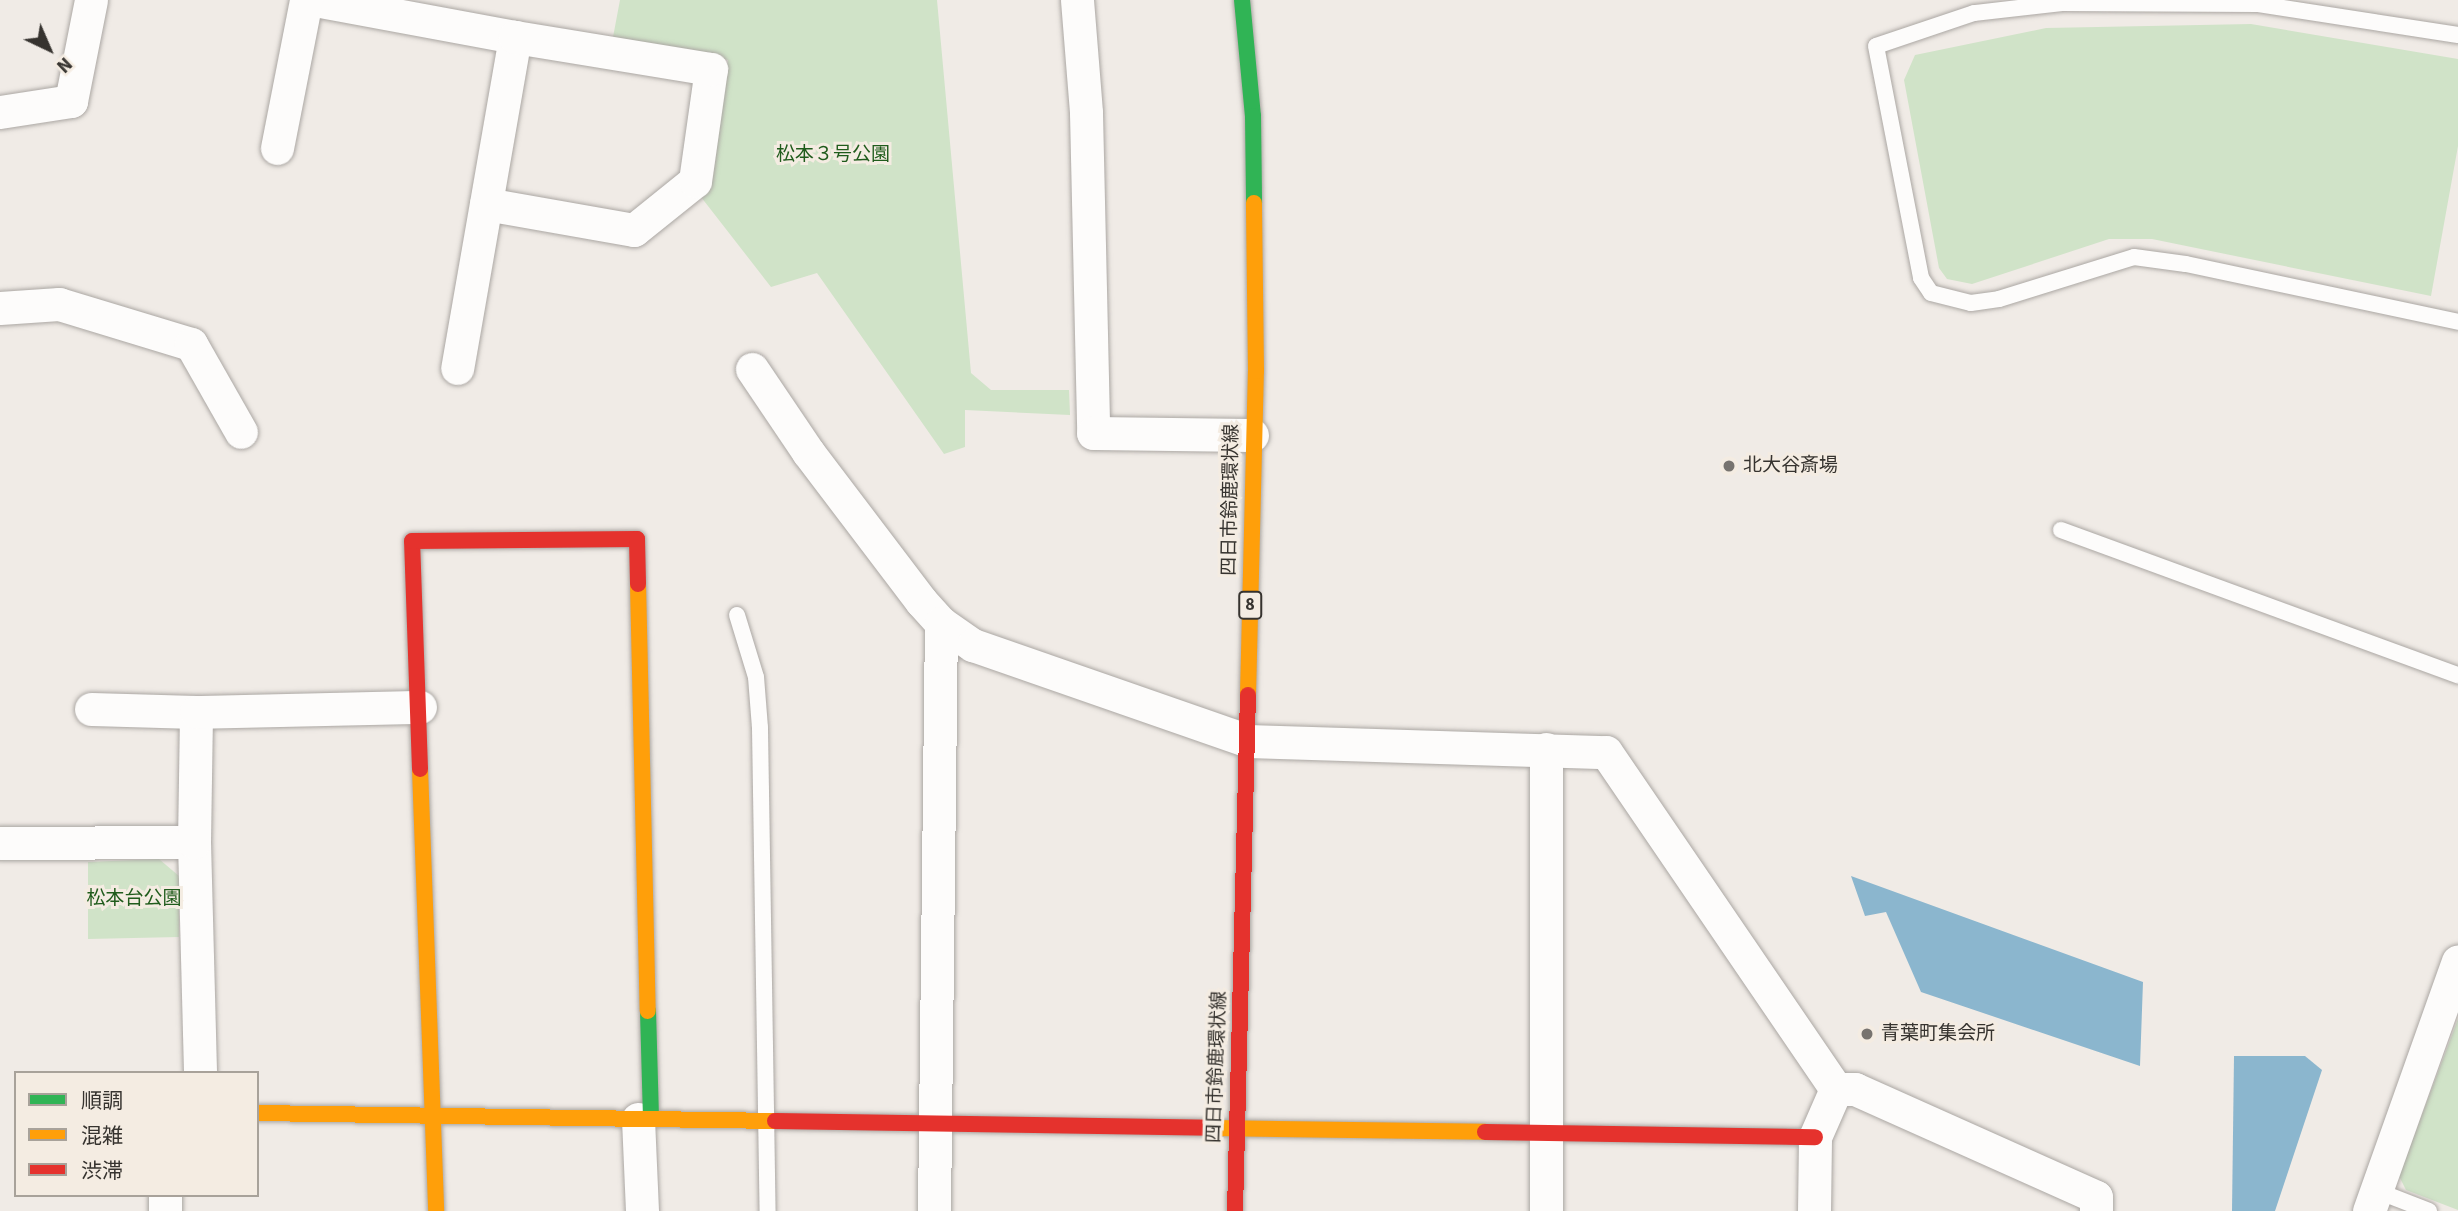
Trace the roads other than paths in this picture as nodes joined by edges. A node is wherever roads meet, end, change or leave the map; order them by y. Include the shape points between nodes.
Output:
1 (90, 0) edge
2 (306, 0) edge
3 (315, 0) edge
4 (1077, 0) edge
5 (1242, 0) edge
6 (2458, 35) edge
7 (515, 37) junction
8 (0, 112) edge
9 (277, 148) dead end
10 (486, 204) junction
11 (0, 308) edge
12 (2458, 322) edge
13 (457, 368) dead end
14 (752, 369) dead end
15 (241, 432) dead end
16 (1252, 435) junction
17 (2061, 530) dead end
18 (737, 615) dead end
19 (941, 623) junction
20 (2458, 675) edge
21 (420, 707) junction
22 (91, 709) dead end
23 (197, 712) junction
24 (1248, 741) junction
25 (1546, 749) junction
26 (194, 842) junction
27 (0, 843) edge
28 (2458, 961) edge
29 (200, 1071) edge
30 (1836, 1088) junction
31 (259, 1113) edge
32 (433, 1117) junction
33 (645, 1119) junction
34 (766, 1121) junction
35 (936, 1124) junction
36 (1236, 1128) junction
37 (1547, 1131) junction
38 (1815, 1136) junction
39 (2372, 1200) edge
40 (436, 1211) edge
41 (642, 1211) edge
42 (768, 1211) edge
43 (934, 1211) edge
44 (1235, 1211) edge
45 (1546, 1211) edge
46 (1814, 1211) edge
47 (2096, 1211) edge
48 (2429, 1211) edge

1 - 8 street via 71,101
2 - 9 street
3 - 7 street
4 - 16 street via 1086,114 1093,433
5 - 16 street, 四日市鈴鹿環状線 / 8 via 1252,116 1256,372
6 - 12 lane via 2258,4 2062,3 1974,13 1876,46 1921,278 1931,293 1970,303 1999,299 2134,257 2161,258
7 - 10 street
7 - 10 street via 711,69 695,181 634,230
10 - 13 street
11 - 15 street via 59,304 191,344
14 - 19 street via 808,452
16 - 24 street, 四日市鈴鹿環状線 / 8
17 - 20 lane
18 - 34 lane via 756,677 760,728
19 - 24 street via 973,645
19 - 35 street
21 - 23 street
21 - 32 street
21 - 33 street via 412,541 637,539
22 - 23 street
23 - 26 street
24 - 25 street
24 - 36 street, 四日市鈴鹿環状線 / 8
25 - 30 street via 1606,752
25 - 37 street
26 - 27 street
26 - 29 street
28 - 39 street
30 - 38 street
30 - 47 street via 1855,1090 2096,1197
31 - 32 street
32 - 33 street
32 - 40 street
33 - 34 street
33 - 41 street
34 - 35 street
34 - 42 lane
35 - 36 street
35 - 43 street
36 - 37 street
36 - 44 street, 四日市鈴鹿環状線 / 8
37 - 38 street
37 - 45 street
38 - 46 street
39 - 48 lane

